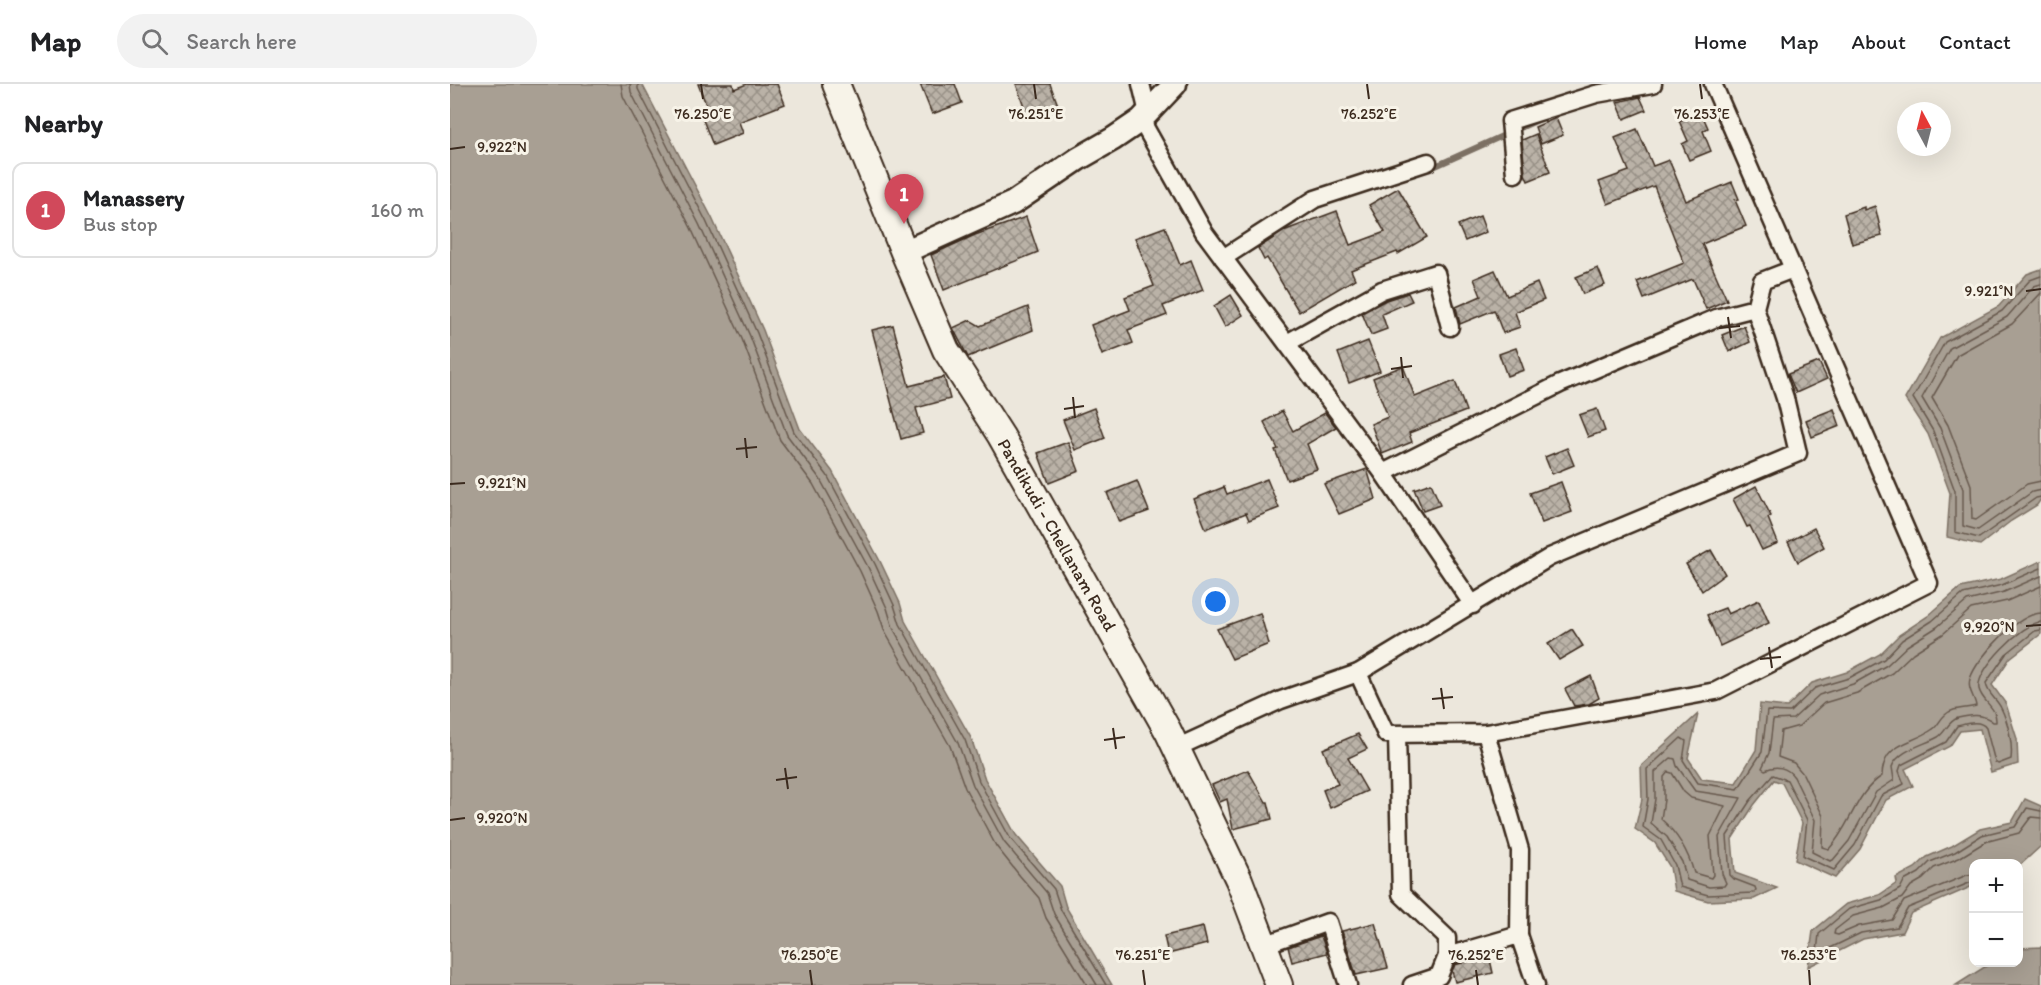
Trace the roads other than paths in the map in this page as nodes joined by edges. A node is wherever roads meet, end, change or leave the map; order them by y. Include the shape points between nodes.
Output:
1 (837, 84) edge
2 (1141, 84) edge
3 (1175, 84) edge
4 (1653, 84) edge
5 (1713, 84) edge
6 (1144, 116) junction
7 (1428, 162) dead end
8 (1515, 174) dead end
9 (904, 252) junction
10 (1223, 258) junction
11 (1793, 269) junction
12 (1755, 308) junction
13 (1450, 327) dead end
14 (1287, 343) junction
15 (1383, 472) junction
16 (1473, 605) junction
17 (1358, 673) junction
18 (1486, 733) junction
19 (1397, 735) junction
20 (1176, 748) junction
21 (1520, 935) junction
22 (1264, 945) junction
23 (1447, 956) junction
24 (1279, 985) edge
25 (1348, 985) edge
26 (1412, 985) edge
27 (1536, 985) edge

1 - 9 main road, Pandikudi - Chellanam Road
2 - 6 street
3 - 6 main road
4 - 8 street via 1596,94 1510,121
5 - 11 street
6 - 9 main road via 1013,203
6 - 10 street via 1203,232
7 - 10 street via 1315,199
9 - 20 main road, Pandikudi - Chellanam Road via 946,350 1001,436
10 - 14 street
11 - 12 street via 1762,281
11 - 18 street via 1929,583 1716,691
12 - 15 street via 1716,318 1560,384
12 - 16 street via 1785,398 1798,453 1550,557
13 - 14 street via 1436,273 1382,290
14 - 15 street
15 - 16 street
16 - 17 street
17 - 19 street via 1386,734
17 - 20 street via 1281,700
18 - 19 street
18 - 21 street via 1520,850
19 - 23 street via 1401,894 1447,938
20 - 22 main road, Pandikudi - Chellanam Road via 1239,880
21 - 23 street
21 - 27 street
22 - 24 main road, Pandikudi - Chellanam Road
22 - 25 street via 1328,922
23 - 26 street via 1439,976

